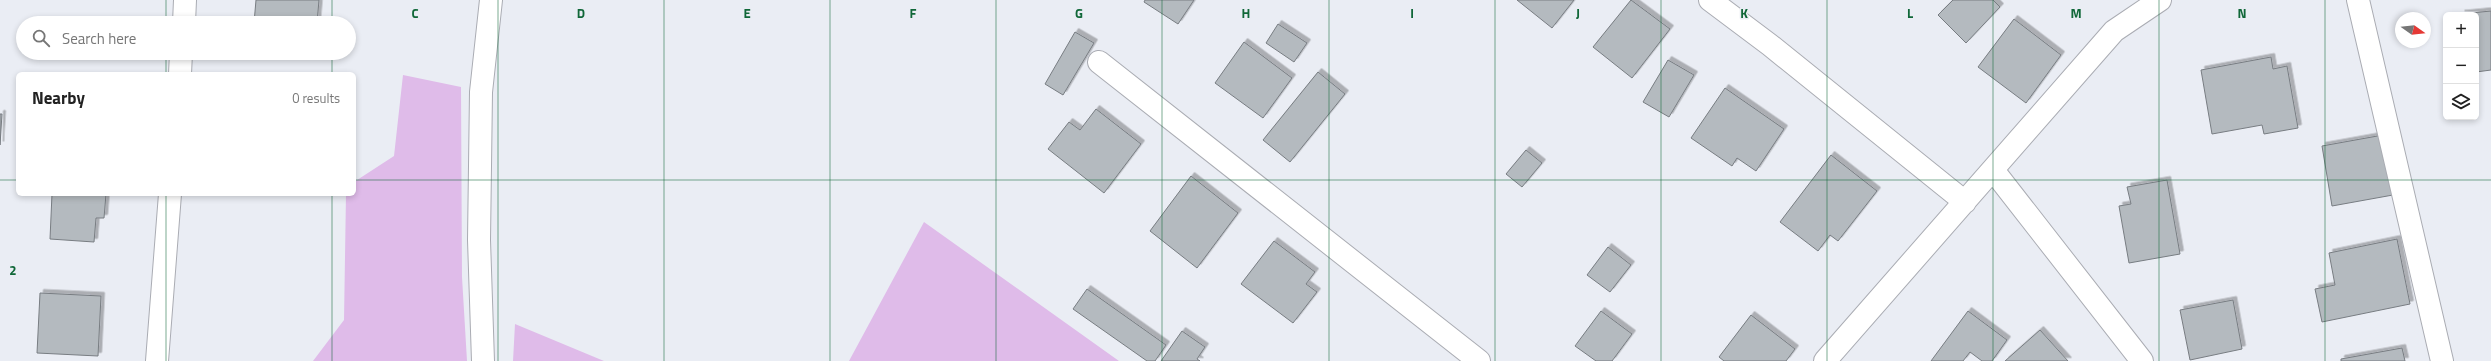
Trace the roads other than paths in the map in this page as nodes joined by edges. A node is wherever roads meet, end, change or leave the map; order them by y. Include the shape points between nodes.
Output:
1 (185, 0) edge
2 (492, 0) edge
3 (1710, 0) edge
4 (2160, 0) edge
5 (2358, 0) edge
6 (184, 16) edge
7 (181, 60) edge
8 (1098, 62) dead end
9 (180, 72) edge
10 (1993, 170) junction
11 (170, 196) edge
12 (1964, 202) junction
13 (157, 361) edge
14 (483, 361) edge
15 (1479, 361) edge
16 (1825, 361) edge
17 (2142, 361) edge
18 (2442, 361) edge

1 - 6 street
2 - 14 street via 481,92 479,240
3 - 12 street via 1770,45
4 - 10 street via 2114,31
5 - 18 street
7 - 9 street
8 - 15 street
10 - 12 street
10 - 17 street
11 - 13 street
12 - 16 street

